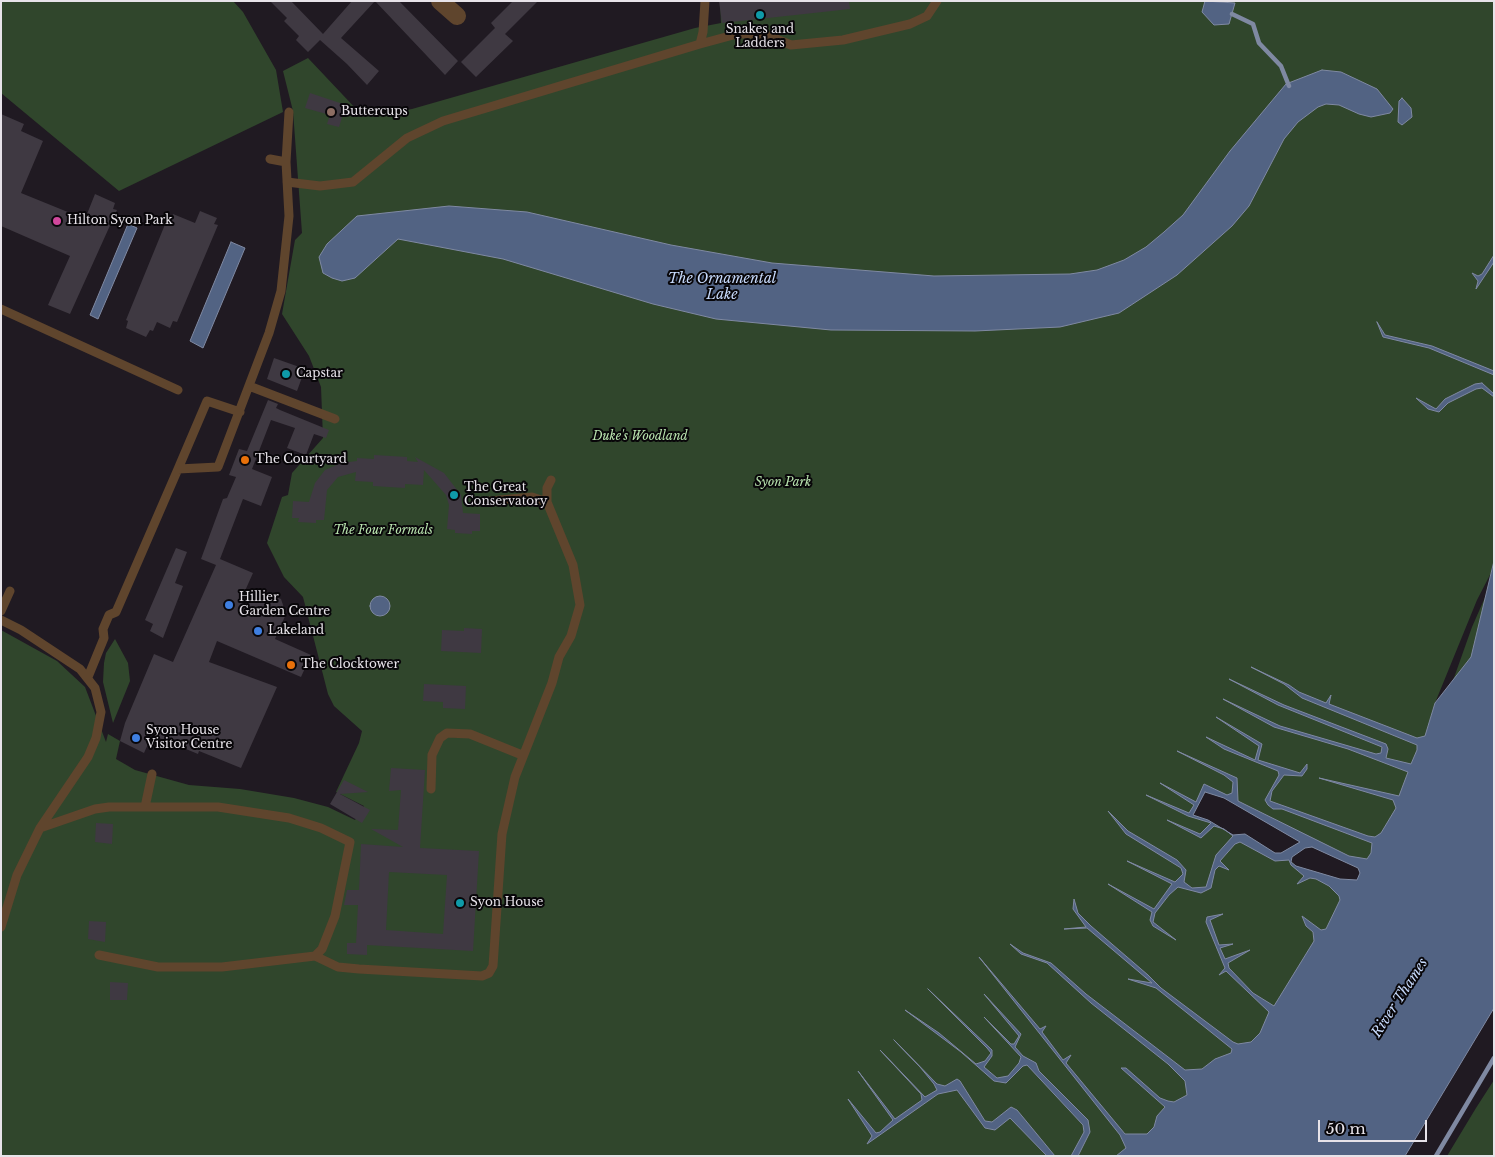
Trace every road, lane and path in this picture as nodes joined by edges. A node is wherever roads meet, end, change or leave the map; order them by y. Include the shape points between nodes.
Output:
1 (440, 1) edge
2 (705, 1) edge
3 (937, 1) edge
4 (457, 16) dead end
5 (700, 44) junction
6 (289, 112) dead end
7 (270, 159) dead end
8 (286, 162) junction
9 (287, 182) junction
10 (1, 309) edge
11 (249, 386) junction
12 (178, 390) dead end
13 (240, 412) junction
14 (335, 419) dead end
15 (178, 469) junction
16 (551, 480) dead end
17 (490, 501) dead end
18 (547, 502) junction
19 (10, 591) dead end
20 (1, 611) edge
21 (1, 620) edge
22 (88, 677) junction
23 (522, 755) junction
24 (152, 774) dead end
25 (431, 789) dead end
26 (145, 807) junction
27 (40, 828) junction
28 (1, 927) edge
29 (99, 956) dead end
30 (315, 956) junction

1 - 4 street
2 - 5 lane
3 - 5 lane via 927,16 910,24 844,40 791,45 764,34 738,34
5 - 9 lane via 443,121 408,138 354,182 320,186
6 - 8 lane
7 - 8 lane
8 - 9 lane
9 - 11 lane via 289,216 281,291
10 - 12 lane
11 - 13 lane
11 - 14 lane
13 - 15 lane via 218,467
13 - 15 lane via 207,401
15 - 22 lane via 116,612 109,615 103,629 104,638
16 - 18 lane via 547,488
17 - 18 lane via 532,496
18 - 23 lane via 573,565 580,605 571,636
19 - 20 lane
21 - 22 lane via 62,655
22 - 27 lane via 99,701 100,721 96,738 78,774
23 - 25 lane via 470,734 447,734 440,738 432,755
23 - 30 lane via 502,834 489,973 482,976 359,970 338,967
24 - 26 lane
26 - 27 lane via 95,809
26 - 30 lane via 218,807 256,811 321,828 350,842 335,916 322,949
27 - 28 lane via 17,875
29 - 30 lane via 158,967 222,967

